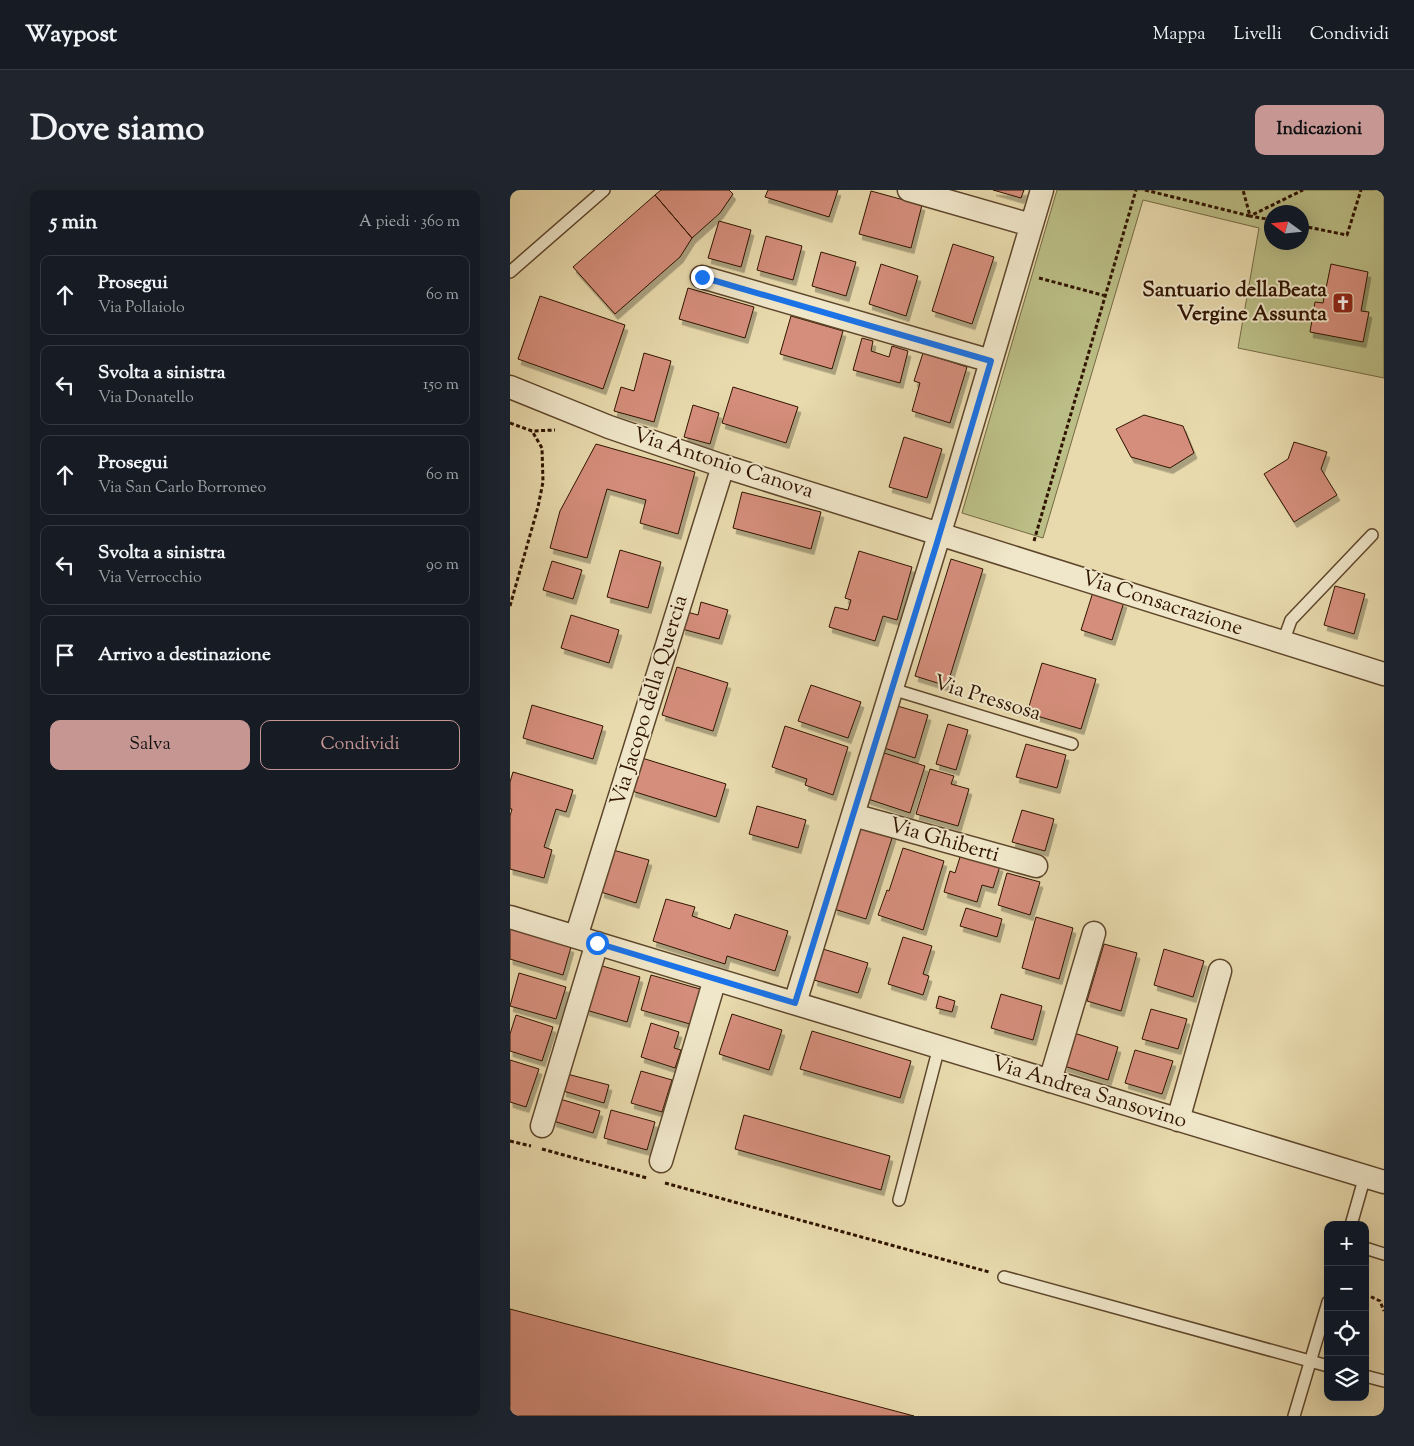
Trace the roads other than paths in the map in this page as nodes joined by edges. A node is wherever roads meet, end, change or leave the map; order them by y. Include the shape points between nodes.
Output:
1 (604, 190) edge
2 (908, 190) edge
3 (1042, 190) edge
4 (1031, 225) junction
5 (510, 272) edge
6 (702, 277) dead end
7 (991, 361) junction
8 (510, 387) edge
9 (723, 466) junction
10 (940, 533) junction
11 (1372, 535) dead end
12 (1283, 642) junction
13 (1384, 674) edge
14 (892, 689) junction
15 (1072, 744) dead end
16 (853, 815) junction
17 (1036, 866) dead end
18 (510, 916) edge
19 (1094, 933) dead end
20 (576, 936) junction
21 (597, 943) junction
22 (1220, 971) dead end
23 (715, 979) junction
24 (795, 1003) junction
25 (939, 1047) junction
26 (1050, 1081) junction
27 (1178, 1120) junction
28 (542, 1126) dead end
29 (661, 1175) road end
30 (1374, 1179) edge
31 (899, 1200) dead end
32 (1353, 1221) edge
33 (1369, 1249) edge
34 (1384, 1254) edge
35 (1004, 1276) road end
36 (1325, 1311) edge
37 (1310, 1361) junction
38 (1324, 1365) edge
39 (1369, 1377) edge
40 (1384, 1381) edge
41 (1294, 1416) edge

1 - 5 lane
2 - 4 street
3 - 4 street
4 - 7 street
6 - 7 street
7 - 10 street
8 - 9 street, Via Antonio Canova via 610,427
9 - 10 street, Via Antonio Canova
9 - 20 street, Via Jacopo della Quercia
10 - 12 street, Via Consacrazione
10 - 14 street
11 - 12 lane via 1291,620
12 - 13 street, Via Consacrazione
14 - 15 lane, Via Pressosa
14 - 16 street
16 - 17 street, Via Ghiberti
16 - 24 street
18 - 20 street, Via Andrea Sansovino
19 - 26 street
20 - 21 street, Via Andrea Sansovino
21 - 23 street, Via Andrea Sansovino
21 - 28 street
22 - 27 street
23 - 24 street, Via Andrea Sansovino
23 - 29 street
24 - 25 street, Via Andrea Sansovino
25 - 26 street, Via Andrea Sansovino
25 - 31 lane
26 - 27 street, Via Andrea Sansovino
27 - 30 street, Via Andrea Sansovino
30 - 32 lane
33 - 34 lane
35 - 37 lane
36 - 37 lane
37 - 38 lane
37 - 41 lane
39 - 40 lane

